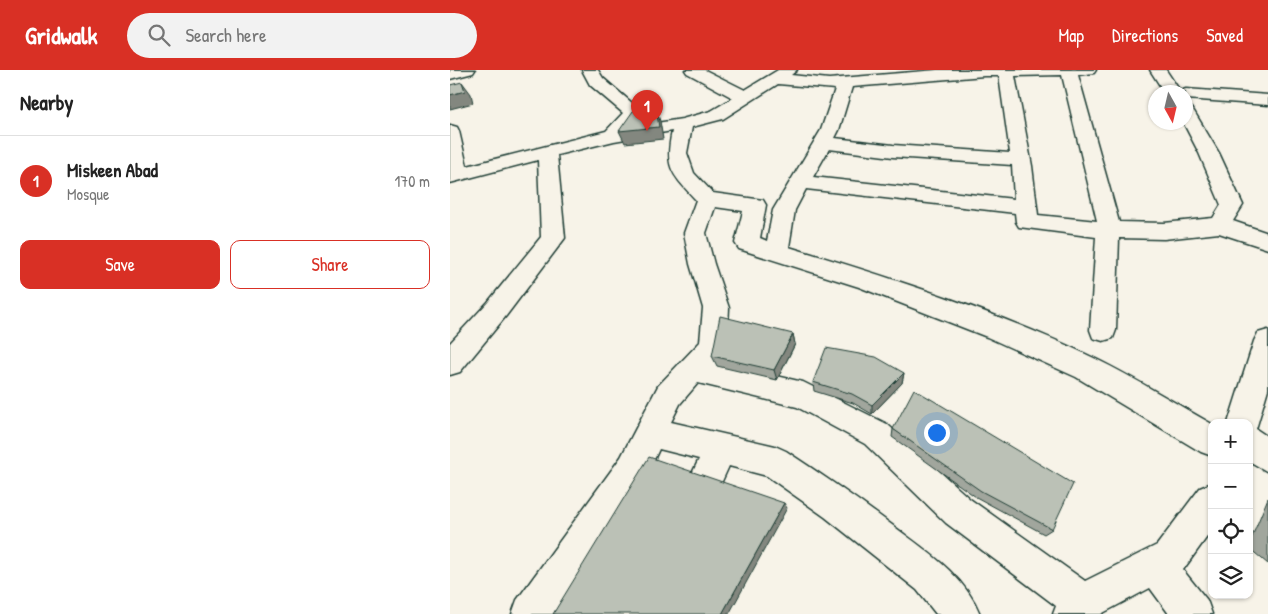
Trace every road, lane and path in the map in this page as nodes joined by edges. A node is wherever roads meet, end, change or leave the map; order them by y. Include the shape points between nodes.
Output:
1 (467, 70) edge
2 (590, 70) edge
3 (693, 70) edge
4 (1088, 70) edge
5 (1158, 70) edge
6 (1006, 71) edge
7 (1069, 71) edge
8 (450, 74) edge
9 (783, 75) edge
10 (845, 83) junction
11 (1168, 85) edge
12 (1193, 95) edge
13 (745, 97) junction
14 (1268, 100) edge
15 (683, 124) junction
16 (1193, 124) edge
17 (450, 131) edge
18 (613, 135) junction
19 (822, 142) junction
20 (547, 152) junction
21 (1021, 160) junction
22 (454, 176) edge
23 (799, 182) junction
24 (707, 199) junction
25 (1026, 207) junction
26 (1220, 225) junction
27 (1108, 230) junction
28 (1268, 240) edge
29 (777, 251) junction
30 (1103, 330) dead end
31 (1268, 342) edge
32 (450, 363) edge
33 (692, 369) junction
34 (1263, 373) edge
35 (1245, 419) edge
36 (651, 432) junction
37 (1208, 439) edge
38 (1253, 445) edge
39 (721, 449) junction
40 (1268, 456) edge
41 (1208, 506) edge
42 (680, 535) edge
43 (1156, 566) junction
44 (1078, 609) edge
45 (531, 614) edge
46 (962, 614) edge
47 (1193, 614) edge

1 - 8 street
2 - 18 street via 596,81 633,113
3 - 13 street
4 - 7 street
5 - 11 street
6 - 7 street
6 - 10 street
6 - 21 street
7 - 27 street
9 - 10 street via 829,84
9 - 13 street
10 - 19 street via 830,130
12 - 14 street
13 - 15 street via 717,115
15 - 18 street
15 - 24 street via 677,152 684,175
16 - 26 street via 1232,205
17 - 22 street
18 - 20 street
19 - 21 street via 893,151
19 - 23 street
20 - 22 street
20 - 32 street via 552,238
21 - 25 street
23 - 25 street
23 - 29 street via 784,210
24 - 29 street via 755,205 747,243
24 - 33 street via 695,233 716,308 713,346
25 - 27 street via 1028,222
26 - 27 street via 1164,231
26 - 28 street
27 - 30 street
29 - 37 street via 868,280 997,329 1077,364
31 - 34 street
33 - 36 street via 669,395
33 - 44 street via 803,395 876,434 958,511
34 - 35 street
36 - 39 street
36 - 45 street via 633,468
38 - 40 street
39 - 42 street
39 - 46 street via 775,462 930,577
41 - 43 street via 1170,558
43 - 44 street
43 - 47 street

